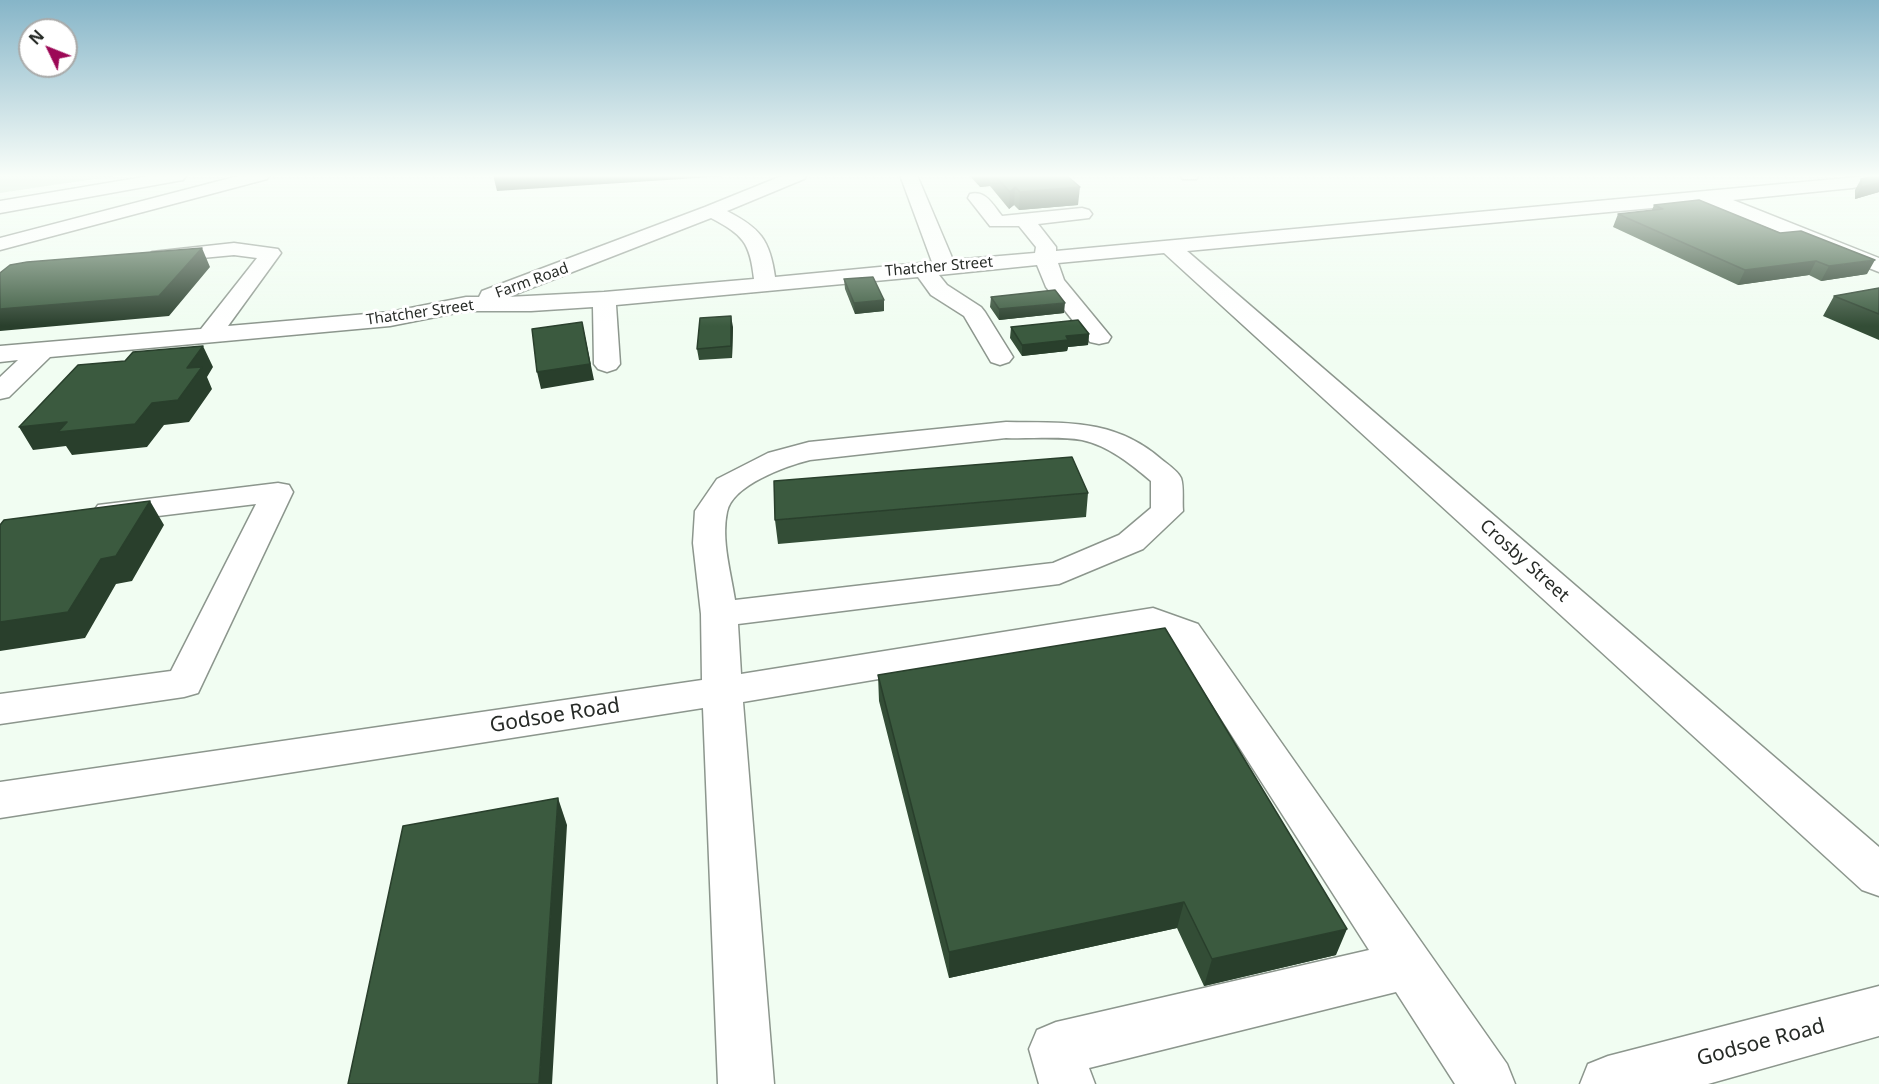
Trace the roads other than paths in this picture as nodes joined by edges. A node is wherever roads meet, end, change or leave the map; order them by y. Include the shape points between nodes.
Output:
1 (17, 226) edge
2 (71, 226) edge
3 (675, 226) edge
4 (740, 226) edge
5 (922, 226) edge
6 (1029, 226) edge
7 (1393, 226) edge
8 (1779, 226) edge
9 (0, 230) edge
10 (0, 246) edge
11 (1168, 246) junction
12 (1046, 257) junction
13 (134, 258) edge
14 (1879, 266) edge
15 (934, 268) junction
16 (765, 284) junction
17 (1062, 291) junction
18 (1038, 294) edge
19 (992, 298) edge
20 (604, 299) junction
21 (957, 302) junction
22 (466, 304) junction
23 (1082, 326) edge
24 (208, 336) junction
25 (43, 350) junction
26 (0, 354) edge
27 (1000, 357) dead end
28 (607, 364) dead end
29 (0, 391) edge
30 (81, 515) edge
31 (719, 614) junction
32 (722, 691) junction
33 (0, 709) edge
34 (0, 800) edge
35 (1879, 876) edge
36 (1407, 965) junction
37 (1879, 1011) edge
38 (746, 1084) edge
39 (1067, 1084) edge
40 (1487, 1084) edge
41 (1608, 1084) edge

1 - 9 main road
2 - 10 main road
3 - 22 main road, Farm Road
4 - 16 main road via 759,244
5 - 15 main road
6 - 12 main road via 1046,247
7 - 11 main road, Thatcher Street
8 - 14 main road
11 - 12 main road, Thatcher Street
11 - 35 main road, Crosby Street
12 - 15 main road, Thatcher Street
12 - 17 main road via 1052,277
13 - 24 main road via 234,249 271,253
15 - 16 main road, Thatcher Street
15 - 21 main road via 939,290
16 - 20 main road, Thatcher Street
17 - 18 main road
17 - 23 main road
19 - 21 main road
20 - 22 main road, Thatcher Street
20 - 28 main road
21 - 27 main road via 996,329
22 - 24 main road, Thatcher Street via 390,319
24 - 25 main road, Thatcher Street
25 - 26 main road, Thatcher Street
25 - 29 main road
30 - 33 main road via 278,492 184,683
31 - 31 main road via 1059,573 1131,542 1158,519 1167,511 1166,479 1140,456 1086,432 1006,430 809,451 778,459 728,485 711,511 710,543
31 - 32 main road
32 - 34 main road, Godsoe Road
32 - 36 main road, Godsoe Road via 1153,620 1185,633
32 - 38 main road
36 - 39 main road via 1056,1049
36 - 40 main road, Godsoe Road
37 - 41 main road, Godsoe Road

